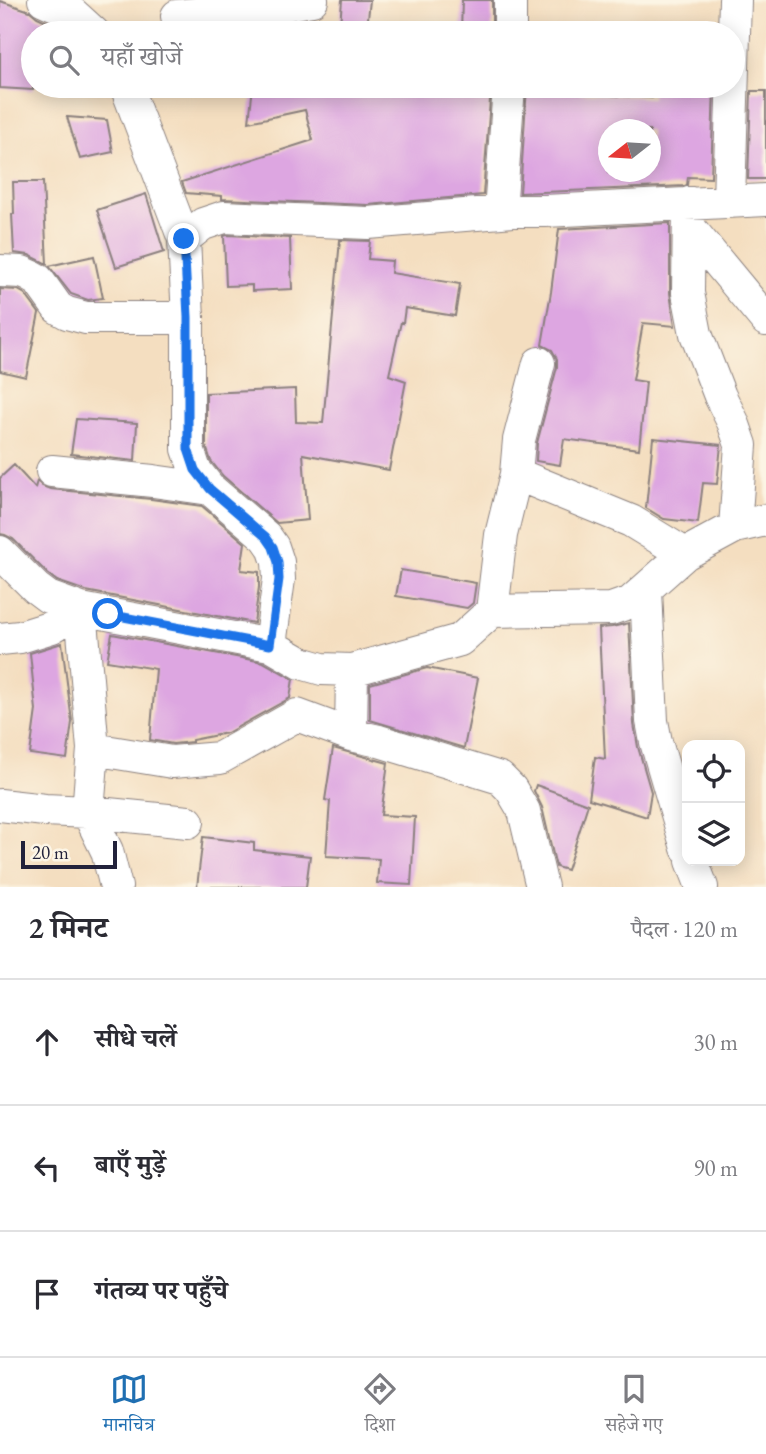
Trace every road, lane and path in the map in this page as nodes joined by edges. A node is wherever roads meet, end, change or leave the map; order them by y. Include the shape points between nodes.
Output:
1 (44, 0) edge
2 (312, 0) edge
3 (510, 0) edge
4 (735, 0) edge
5 (177, 16) edge
6 (81, 21) edge
7 (510, 21) edge
8 (734, 21) edge
9 (131, 98) edge
10 (508, 98) edge
11 (732, 98) edge
12 (766, 200) edge
13 (729, 201) junction
14 (500, 212) junction
15 (689, 215) junction
16 (184, 239) junction
17 (0, 271) edge
18 (188, 317) junction
19 (766, 320) edge
20 (539, 363) dead end
21 (51, 471) dead end
22 (516, 474) junction
23 (210, 489) junction
24 (766, 520) edge
25 (736, 527) junction
26 (0, 552) edge
27 (685, 554) junction
28 (646, 590) junction
29 (81, 609) junction
30 (492, 611) junction
31 (0, 639) edge
32 (270, 645) junction
33 (301, 663) junction
34 (352, 670) junction
35 (297, 715) junction
36 (351, 735) junction
37 (93, 749) junction
38 (0, 805) edge
39 (88, 812) junction
40 (188, 822) dead end
41 (682, 831) edge
42 (694, 866) edge
43 (116, 887) edge
44 (542, 887) edge
45 (702, 887) edge

1 - 6 street
2 - 5 street
3 - 7 street
4 - 8 street
9 - 16 street
10 - 14 street
11 - 13 street
12 - 13 street
13 - 15 street
14 - 15 street
14 - 16 street via 368,223 224,217
15 - 19 street
15 - 25 street via 688,293 696,334 741,445
16 - 18 street
17 - 18 street via 31,276 58,308 86,318
18 - 23 street via 188,449 195,470
20 - 22 street via 519,440
21 - 23 street
22 - 27 street via 631,522
22 - 30 street via 501,535
23 - 32 street via 273,547 279,579
24 - 25 street
25 - 27 street
26 - 29 street via 41,593
27 - 28 street
28 - 30 street via 611,609
28 - 41 street via 652,722
29 - 31 street via 52,627
29 - 32 street
29 - 37 street
30 - 34 street via 460,640
32 - 33 street
33 - 34 street
33 - 35 street
34 - 36 street
35 - 36 street
35 - 37 street via 220,758 172,762
36 - 44 street via 500,778 524,811
37 - 39 street
38 - 39 street
39 - 40 street
39 - 43 street via 107,851
42 - 45 street

